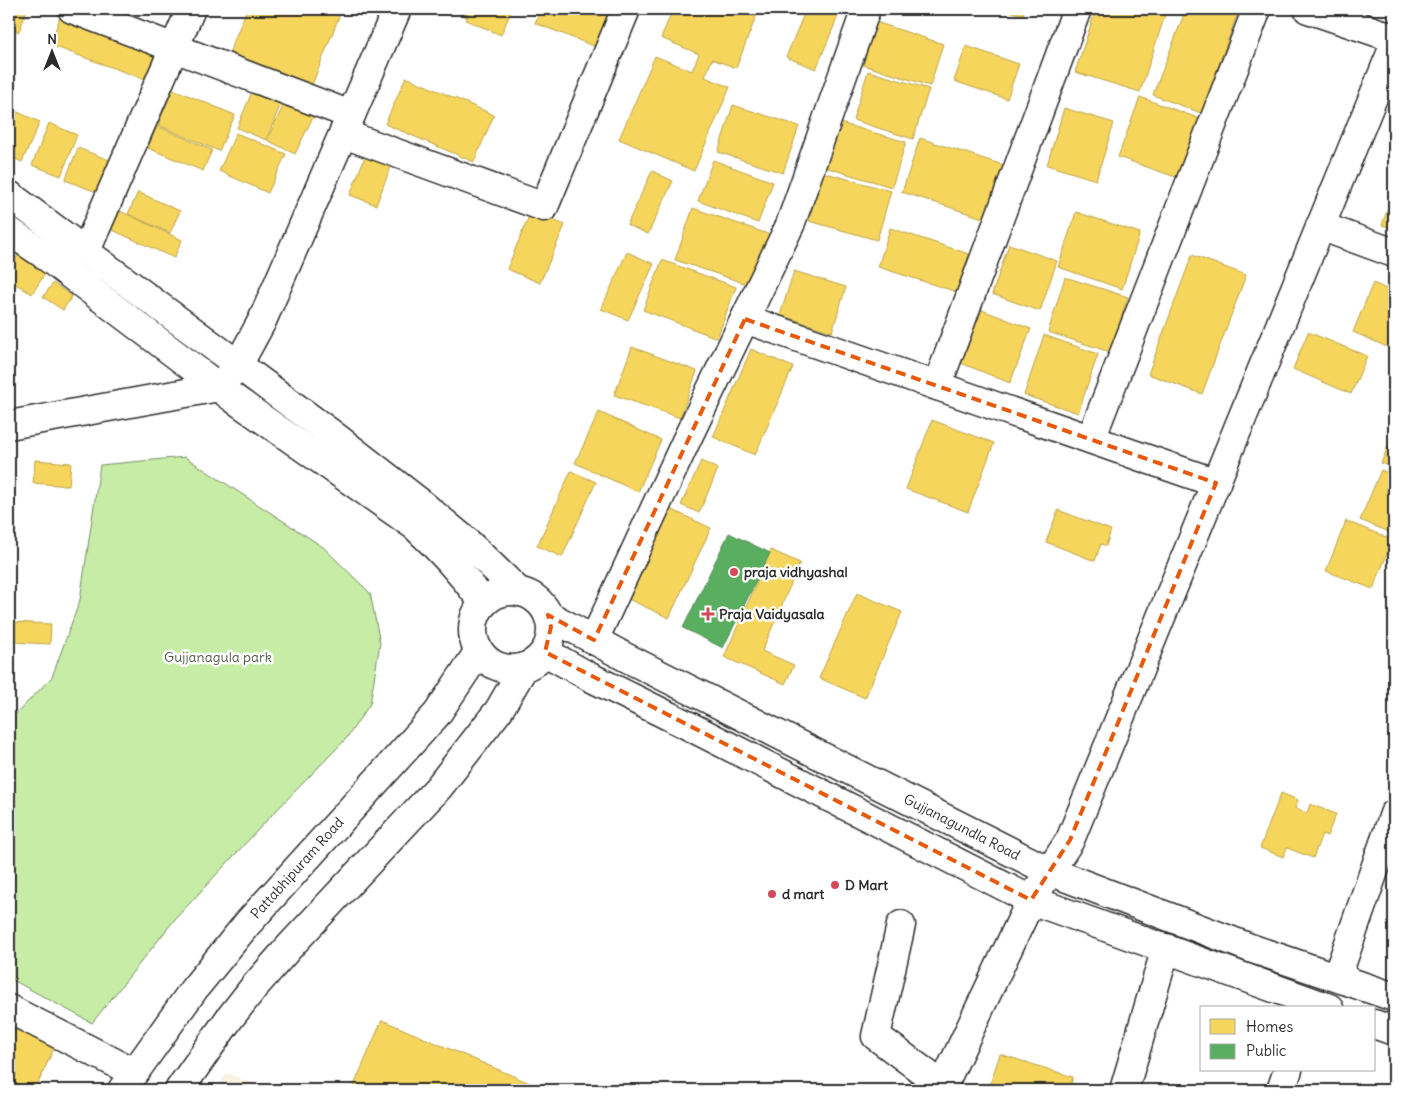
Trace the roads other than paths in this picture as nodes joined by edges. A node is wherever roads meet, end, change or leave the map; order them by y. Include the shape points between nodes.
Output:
1 (72, 9) edge
2 (191, 9) edge
3 (397, 9) edge
4 (626, 9) edge
5 (866, 9) edge
6 (1077, 9) edge
7 (1257, 9) edge
8 (1308, 9) edge
9 (1394, 38) edge
10 (1394, 46) edge
11 (175, 48) junction
12 (348, 124) junction
13 (9, 195) edge
14 (1320, 226) junction
15 (9, 231) edge
16 (86, 252) junction
17 (1394, 253) edge
18 (745, 319) junction
19 (238, 365) junction
20 (937, 386) junction
21 (219, 387) junction
22 (9, 425) edge
23 (1091, 439) junction
24 (1216, 483) junction
25 (519, 592) junction
26 (484, 603) junction
27 (548, 615) junction
28 (594, 640) junction
29 (479, 651) junction
30 (535, 659) junction
31 (1394, 814) edge
32 (1049, 871) junction
33 (1031, 900) junction
34 (901, 925) dead end
35 (1166, 948) junction
36 (1337, 977) junction
37 (1394, 997) edge
38 (1316, 1006) edge
39 (9, 1009) edge
40 (1376, 1025) edge
41 (1394, 1031) edge
42 (1287, 1072) edge
43 (128, 1081) edge
44 (942, 1088) edge
45 (179, 1090) edge
46 (1124, 1090) edge
47 (1281, 1090) edge

1 - 11 street
2 - 11 street
3 - 12 street
4 - 12 street via 544,207
5 - 18 street via 790,225
6 - 20 street
7 - 23 street
8 - 9 street
10 - 14 street
11 - 12 street
11 - 16 street
12 - 19 street via 262,321
13 - 16 street
14 - 17 street
14 - 24 street
15 - 21 street
16 - 19 street
18 - 20 street
18 - 28 street
19 - 21 street
19 - 25 street via 418,501
20 - 23 street
21 - 22 street
21 - 26 street via 415,526 438,547
23 - 24 street
24 - 32 street via 1070,840
25 - 26 street via 506,592
25 - 27 street via 531,596
26 - 29 street via 473,626
27 - 28 street, Gujjanagundla Road
27 - 30 street via 550,640
28 - 32 street, Gujjanagundla Road
29 - 30 street via 488,661 512,669
29 - 43 street, Pattabhipuram Road via 437,714 246,924 194,989
30 - 33 street via 590,677
30 - 45 street via 438,787 254,987
31 - 36 street
32 - 33 street
32 - 36 street, Gujjanagundla Road via 1253,949
33 - 35 street
33 - 44 street
34 - 44 street via 876,1036
35 - 38 street
35 - 46 street
36 - 37 street, Gujjanagundla Road
39 - 43 street
40 - 41 street
42 - 47 street

